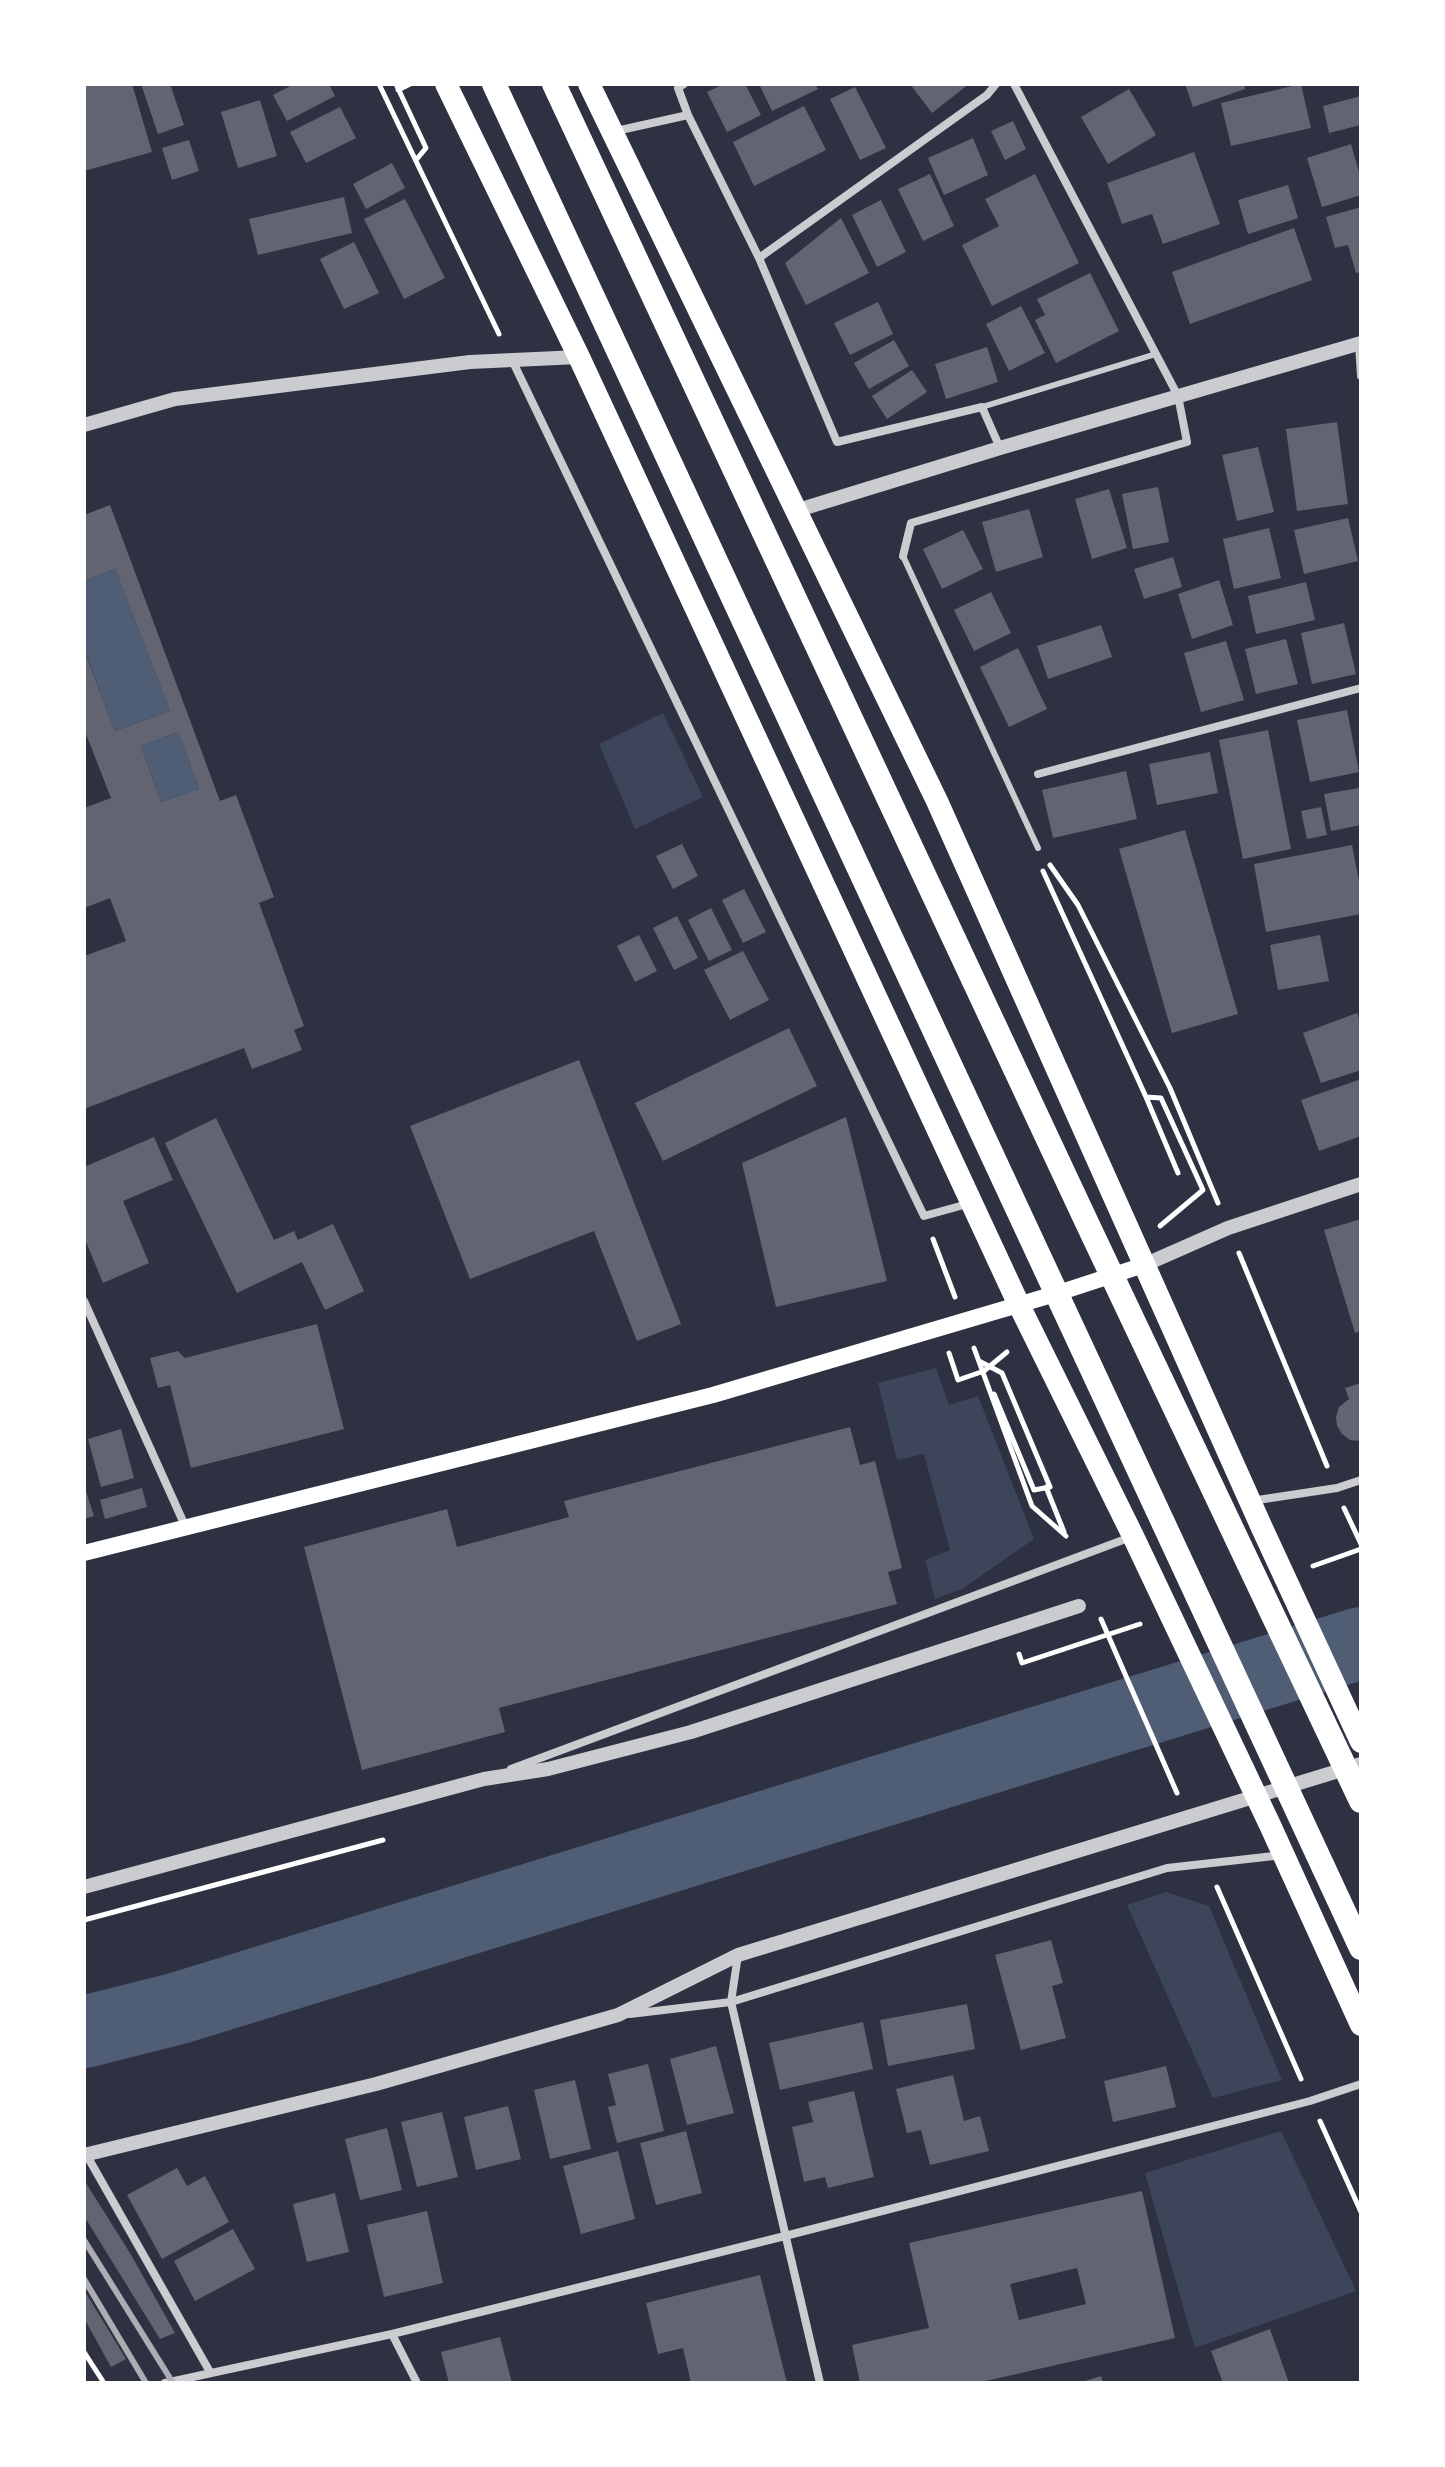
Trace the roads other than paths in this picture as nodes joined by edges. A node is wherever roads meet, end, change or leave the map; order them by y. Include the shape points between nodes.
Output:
1 (446, 84) edge
2 (494, 84) edge
3 (554, 84) edge
4 (589, 84) edge
5 (684, 84) edge
6 (996, 84) edge
7 (1014, 84) edge
8 (688, 115) junction
9 (612, 132) junction
10 (759, 258) junction
11 (1360, 343) edge
12 (1156, 354) junction
13 (579, 357) junction
14 (511, 360) junction
15 (1361, 376) edge
16 (1178, 396) junction
17 (982, 407) junction
18 (84, 425) edge
19 (1000, 448) junction
20 (795, 511) junction
21 (903, 556) joint
22 (1361, 688) edge
23 (1038, 774) dead end
24 (1038, 848) road end
25 (1361, 1184) edge
26 (972, 1203) junction
27 (1144, 1265) junction
28 (84, 1301) edge
29 (1019, 1305) junction
30 (1361, 1480) edge
31 (1250, 1501) junction
32 (186, 1528) junction
33 (1133, 1536) junction
34 (84, 1553) edge
35 (1079, 1606) dead end
36 (1361, 1742) edge
37 (1361, 1764) edge
38 (484, 1779) junction
39 (1361, 1801) edge
40 (1284, 1855) junction
41 (84, 1887) edge
42 (1361, 1948) edge
43 (738, 1955) junction
44 (731, 2002) junction
45 (618, 2015) junction
46 (1361, 2025) edge
47 (1361, 2084) edge
48 (85, 2154) edge
49 (785, 2236) junction
50 (392, 2334) junction
51 (210, 2372) junction
52 (165, 2383) edge
53 (417, 2383) edge
54 (820, 2383) edge

1 - 13 highway
2 - 42 highway
3 - 39 highway
4 - 9 highway
5 - 8 street via 678,88
6 - 10 street
7 - 12 street
8 - 9 street
8 - 10 street
9 - 20 highway
10 - 17 street via 837,442
11 - 15 street
11 - 16 street
12 - 16 street
12 - 17 lane
13 - 14 street
13 - 26 highway
14 - 18 street via 175,399
14 - 26 street via 924,1216
16 - 19 street
16 - 21 street via 1187,442 911,523
17 - 19 street
19 - 20 street
20 - 27 highway via 937,801
21 - 24 lane
22 - 23 street
25 - 27 street via 1228,1228
26 - 29 highway
27 - 29 main road
27 - 31 highway
28 - 32 street
29 - 32 main road via 713,1395
29 - 33 highway
30 - 31 street
31 - 36 highway
32 - 34 main road
33 - 38 street
33 - 40 highway
35 - 38 street via 691,1732 548,1769
37 - 43 street
38 - 41 street
40 - 44 street via 1167,1868
40 - 46 highway
43 - 44 street
43 - 45 street
44 - 45 street
44 - 49 street
45 - 48 street via 376,2084
47 - 49 street
48 - 51 street
49 - 50 street
49 - 54 street
50 - 51 street
50 - 53 street
51 - 52 street

